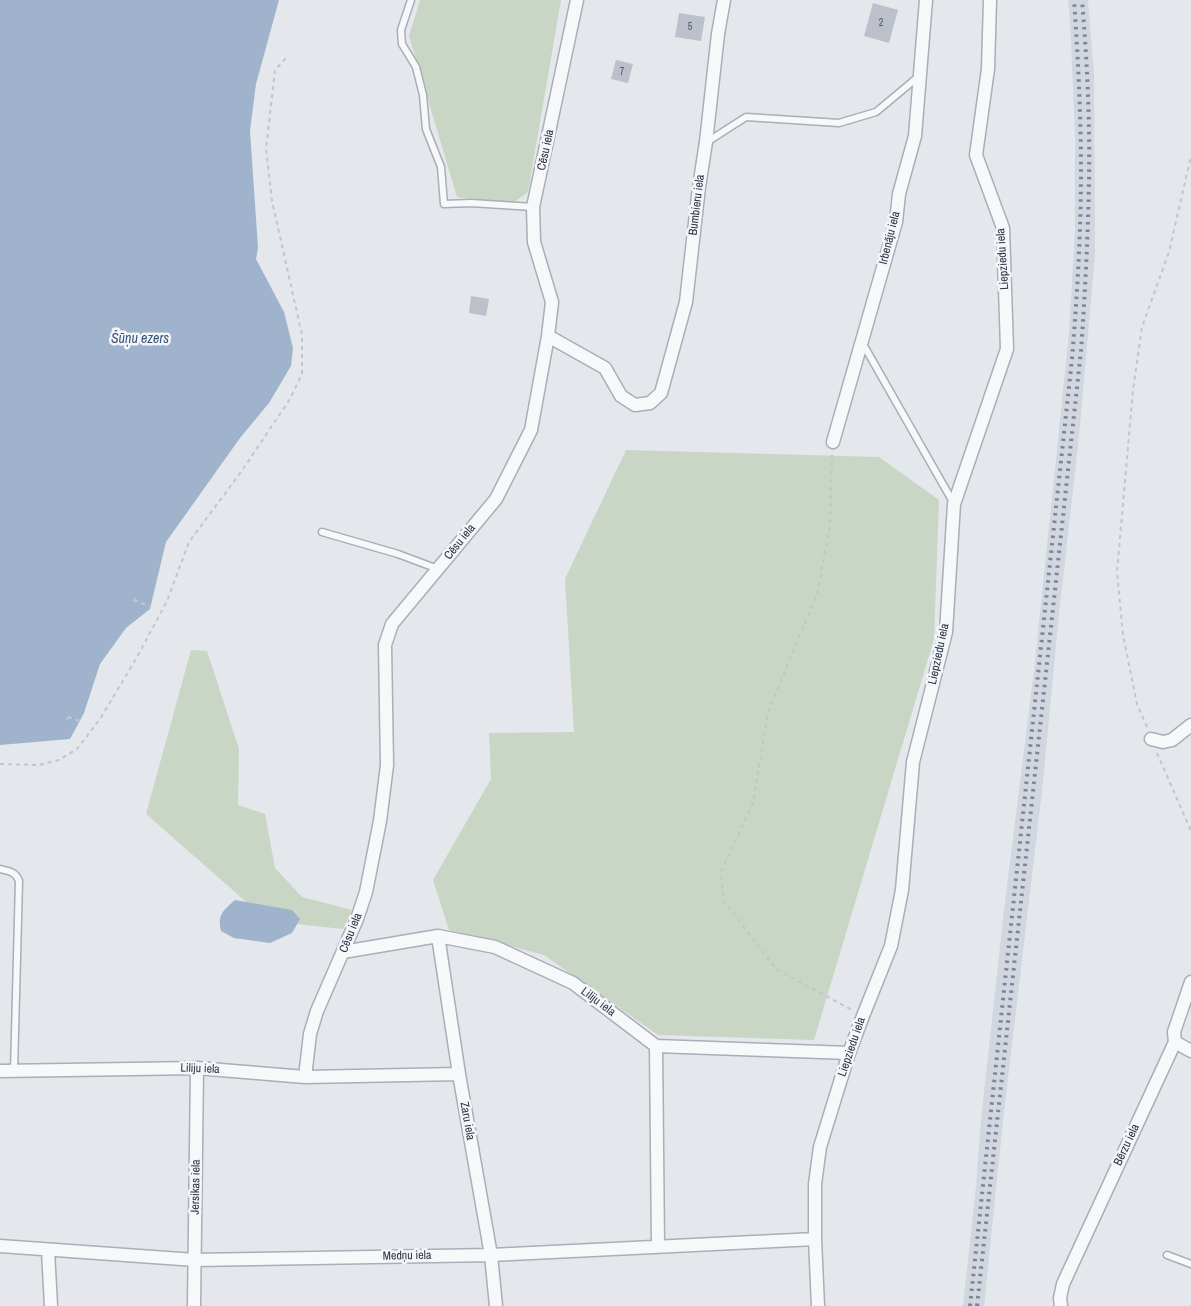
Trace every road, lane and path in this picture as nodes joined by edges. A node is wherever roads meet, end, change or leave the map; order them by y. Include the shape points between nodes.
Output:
1 (410, 0) edge
2 (577, 0) edge
3 (724, 0) edge
4 (926, 0) edge
5 (990, 0) edge
6 (286, 58) dead end
7 (919, 77) junction
8 (706, 142) junction
9 (1191, 156) edge
10 (533, 207) junction
11 (548, 336) junction
12 (862, 342) junction
13 (833, 442) joint
14 (954, 504) junction
15 (322, 532) dead end
16 (438, 569) junction
17 (134, 600) dead end
18 (151, 607) dead end
19 (68, 717) dead end
20 (80, 721) dead end
21 (1191, 725) edge
22 (1151, 739) junction
23 (0, 764) edge
24 (1191, 831) edge
25 (0, 869) edge
26 (438, 936) junction
27 (343, 952) junction
28 (1191, 982) edge
29 (1187, 1004) edge
30 (862, 1016) junction
31 (1174, 1042) junction
32 (656, 1046) junction
33 (1191, 1051) edge
34 (849, 1053) junction
35 (197, 1068) junction
36 (0, 1071) edge
37 (14, 1071) junction
38 (459, 1074) junction
39 (305, 1077) junction
40 (814, 1239) junction
41 (0, 1246) edge
42 (658, 1246) junction
43 (48, 1250) junction
44 (491, 1255) junction
45 (1167, 1255) dead end
46 (195, 1260) junction
47 (1191, 1264) edge
48 (51, 1306) edge
49 (194, 1306) edge
50 (496, 1306) edge
51 (818, 1306) edge
52 (1061, 1306) edge

1 - 10 lane via 400,30 402,44 416,67 426,128 441,167 444,204 471,202
2 - 10 street, Cēsu iela
3 - 8 street, Bumbieru iela
4 - 7 street, Irbenāju iela
5 - 14 street, Liepziedu iela via 988,70 976,155 1003,228 1007,349
6 - 23 path via 275,70 266,149 272,201 302,335 302,374 290,399 241,472 189,542 167,601 136,659 100,719 77,749 59,760 39,764
7 - 8 lane via 876,112 839,123 746,117
7 - 12 street, Irbenāju iela via 915,136 899,194 896,222
8 - 11 street, Bumbieru iela via 686,302 661,393 650,403 635,404 621,396 604,368
9 - 22 path via 1168,252 1142,327 1133,390 1118,572 1133,684
10 - 11 street, Cēsu iela via 534,242 552,302
11 - 16 street, Cēsu iela via 531,430 496,499
12 - 13 street, Irbenāju iela
12 - 14 lane
13 - 30 path via 830,526 817,594 768,712 753,804 721,872 724,901 776,969
14 - 30 street, Liepziedu iela via 946,632 913,762 902,890 892,946
15 - 16 lane
16 - 27 street, Cēsu iela via 392,624 385,644 387,765 380,821 366,892
17 - 18 path
19 - 20 path
21 - 22 street via 1172,740
22 - 24 path
25 - 37 lane via 12,872 19,881
26 - 27 street, Liliju iela
26 - 32 street, Liliju iela via 495,947 574,983
26 - 38 street, Zaru iela
27 - 39 street, Cēsu iela via 310,1034
28 - 29 street, Bērzu iela
29 - 31 street, Bērzu iela via 1174,1032
30 - 34 street, Liepziedu iela
31 - 33 street
31 - 52 street, Bērzu iela via 1063,1284
32 - 34 street
32 - 42 street
34 - 40 street, Liepziedu iela via 820,1147 815,1184
35 - 37 street, Liliju iela
35 - 39 street, Liliju iela
35 - 46 street, Jersikas iela
36 - 37 street, Liliju iela
38 - 39 street, Liliju iela
38 - 44 street, Zaru iela
40 - 42 street, Medņu iela
40 - 51 street, Liepziedu iela
41 - 43 street, Medņu iela
42 - 44 street, Medņu iela
43 - 46 street, Medņu iela
43 - 48 street
44 - 46 street, Medņu iela
44 - 50 street, Zaru iela
45 - 47 lane
46 - 49 street, Jersikas iela

